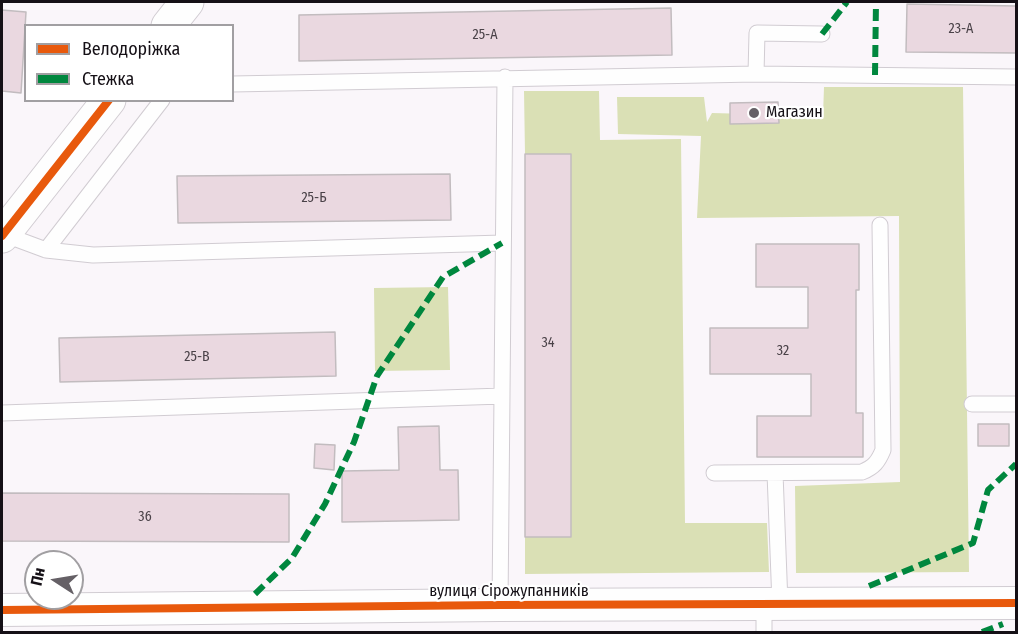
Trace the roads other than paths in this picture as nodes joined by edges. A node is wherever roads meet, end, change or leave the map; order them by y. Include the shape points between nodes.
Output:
1 (187, 2) edge
2 (170, 24) edge
3 (822, 34) dead end
4 (756, 74) junction
5 (504, 77) junction
6 (1017, 77) edge
7 (234, 84) edge
8 (107, 102) edge
9 (160, 102) edge
10 (880, 225) dead end
11 (2, 235) edge
12 (502, 243) junction
13 (46, 250) junction
14 (502, 396) junction
15 (972, 404) dead end
16 (1017, 404) edge
17 (2, 413) edge
18 (714, 473) dead end
19 (776, 473) junction
20 (1017, 603) edge
21 (500, 605) junction
22 (2, 610) edge
23 (769, 614) edge

1 - 2 street
3 - 4 lane via 757,33
4 - 5 lane
4 - 6 lane
5 - 7 lane
5 - 12 lane
8 - 11 street
9 - 13 lane
10 - 19 lane via 883,450 879,461 862,472
11 - 13 lane
12 - 13 lane via 93,255
12 - 14 lane
14 - 17 lane
14 - 21 lane
15 - 16 lane
18 - 19 lane
19 - 23 lane
20 - 23 street, вулиця Сірожупанників
21 - 22 street, вулиця Сірожупанників
21 - 23 street, вулиця Сірожупанників

